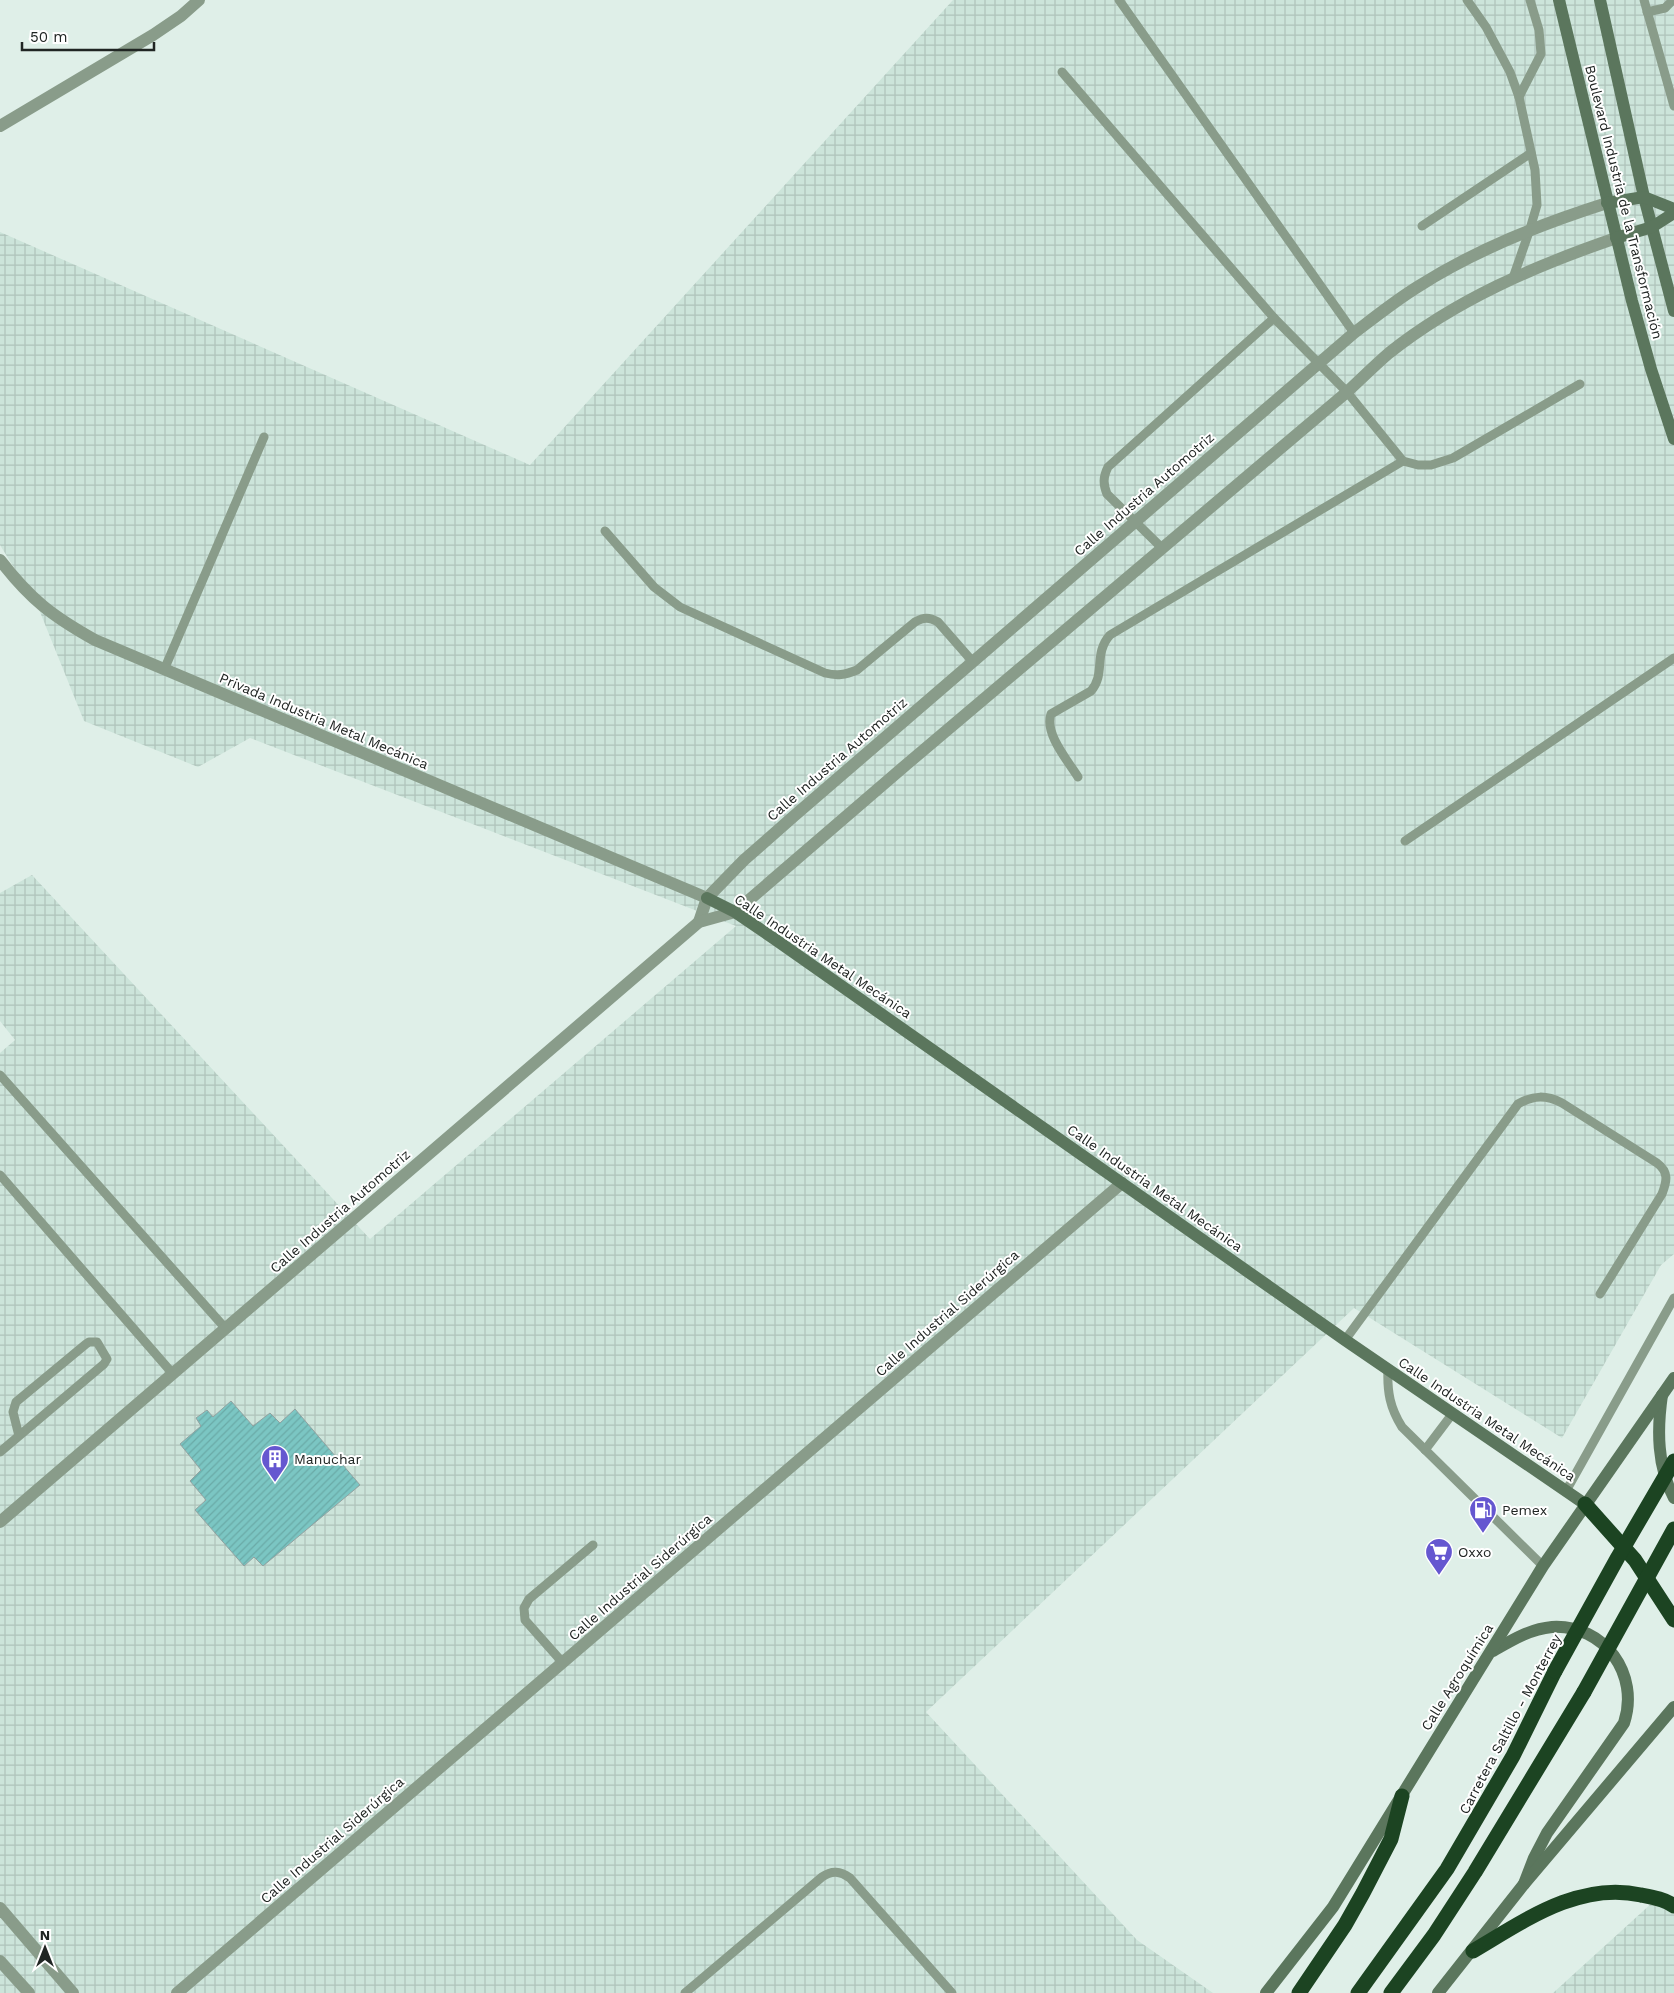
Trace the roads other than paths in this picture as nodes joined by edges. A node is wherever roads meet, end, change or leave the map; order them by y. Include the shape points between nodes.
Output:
1 (200, 0) edge
2 (1119, 0) edge
3 (1467, 0) edge
4 (1530, 0) edge
5 (1559, 0) edge
6 (1600, 0) edge
7 (1644, 0) edge
8 (1673, 0) edge
9 (1647, 12) junction
10 (1062, 72) dead end
11 (1519, 97) junction
12 (1674, 106) edge
13 (0, 126) edge
14 (1532, 153) junction
15 (1644, 197) junction
16 (1607, 203) junction
17 (1674, 211) edge
18 (1422, 226) dead end
19 (1652, 227) junction
20 (1530, 229) junction
21 (1616, 238) junction
22 (1513, 278) junction
23 (1674, 311) edge
24 (1274, 318) junction
25 (1354, 333) junction
26 (1317, 363) junction
27 (1580, 384) dead end
28 (1347, 392) junction
29 (264, 437) dead end
30 (1674, 439) edge
31 (1403, 462) junction
32 (1135, 522) junction
33 (605, 531) dead end
34 (1162, 548) junction
35 (0, 560) edge
36 (1674, 658) edge
37 (973, 662) junction
38 (164, 670) junction
39 (1078, 778) dead end
40 (1405, 841) dead end
41 (707, 898) junction
42 (735, 912) junction
43 (699, 922) junction
44 (0, 1075) edge
45 (0, 1175) edge
46 (1122, 1183) junction
47 (1600, 1294) dead end
48 (1674, 1298) edge
49 (226, 1329) junction
50 (1346, 1340) junction
51 (1388, 1369) junction
52 (173, 1374) junction
53 (1674, 1378) edge
54 (1662, 1392) junction
55 (1453, 1413) junction
56 (19, 1436) junction
57 (1425, 1450) junction
58 (0, 1452) edge
59 (1674, 1461) edge
60 (1566, 1491) junction
61 (1674, 1498) edge
62 (1585, 1504) junction
63 (0, 1522) edge
64 (1674, 1529) edge
65 (593, 1545) dead end
66 (1543, 1566) junction
67 (1674, 1620) edge
68 (1490, 1653) junction
69 (563, 1663) junction
70 (1674, 1707) edge
71 (1402, 1796) junction
72 (1524, 1884) junction
73 (1674, 1906) edge
74 (0, 1908) edge
75 (1473, 1950) junction
76 (0, 1962) edge
77 (29, 1993) edge
78 (73, 1993) edge
79 (177, 1993) edge
80 (685, 1993) edge
81 (952, 1993) edge
82 (1266, 1993) edge
83 (1299, 1993) edge
84 (1358, 1993) edge
85 (1391, 1993) edge
86 (1438, 1993) edge

1 - 13 street via 153,34
2 - 25 lane
3 - 11 lane via 1498,48
4 - 11 lane via 1539,30 1541,54
5 - 16 street, Boulevard Industria de la Transformación
6 - 15 street, Boulevard Industria de la Transformación
7 - 9 lane
8 - 9 lane via 1665,8
9 - 12 lane
10 - 24 lane
11 - 14 lane
14 - 18 lane
14 - 20 lane via 1537,191
15 - 16 street, Calle Industria Automotriz
15 - 17 street, Calle Industria Automotriz
15 - 19 street, Boulevard Industria de la Transformación
16 - 20 street, Calle Industria Automotriz
16 - 21 street, Boulevard Industria de la Transformación
17 - 19 street, Calle Industria Automotriz
19 - 21 street, Calle Industria Automotriz
19 - 23 street, Boulevard Industria de la Transformación
20 - 22 lane
20 - 25 street, Calle Industria Automotriz via 1419,285
21 - 22 street, Calle Industria Automotriz
21 - 30 street, Boulevard Industria de la Transformación via 1651,369
22 - 28 street, Calle Industria Automotriz via 1442,316 1390,354
24 - 26 lane
24 - 32 lane via 1108,467 1103,480 1107,494
25 - 26 street, Calle Industria Automotriz
26 - 28 lane
26 - 32 street, Calle Industria Automotriz
27 - 31 lane via 1453,458 1431,465
28 - 31 lane
28 - 34 street, Calle Industria Automotriz
29 - 38 lane
31 - 39 lane via 1110,635 1101,649 1096,685 1051,714 1049,721 1054,738
32 - 34 lane
32 - 37 street, Calle Industria Automotriz
33 - 37 lane via 641,574 669,600 825,673 845,675 856,670 923,618 938,622
34 - 42 street, Calle Industria Automotriz
35 - 38 street, Privada Industria Metal Mecánica via 26,591 60,620 95,640
36 - 40 lane
37 - 41 street, Calle Industria Automotriz via 744,860
38 - 41 street, Privada Industria Metal Mecánica
41 - 42 street, Calle Industria Metal Mecánica
41 - 43 street, Calle Industria Automotriz
42 - 43 street, Calle Industria Automotriz
42 - 46 street, Calle Industria Metal Mecánica
43 - 49 street, Calle Industria Automotriz
44 - 49 lane
45 - 52 lane
46 - 50 street, Calle Industria Metal Mecánica
46 - 69 street, Calle Industrial Siderúrgica
47 - 50 lane via 1662,1194 1666,1174 1657,1163 1557,1101 1540,1096 1528,1098 1518,1104
48 - 60 lane
49 - 52 street, Calle Industria Automotriz
50 - 51 street, Calle Industria Metal Mecánica
51 - 55 street, Calle Industria Metal Mecánica
51 - 57 lane via 1387,1389 1393,1413
52 - 63 street, Calle Industria Automotriz
53 - 54 street, Calle Agroquímica
54 - 61 street via 1658,1423 1660,1449
54 - 62 street, Calle Agroquímica
55 - 57 lane
55 - 60 street, Calle Industria Metal Mecánica
56 - 56 lane via 104,1364 106,1355 97,1342 86,1344 16,1402 13,1412
56 - 58 lane
57 - 66 lane
59 - 84 highway, Carretera Saltillo - Monterrey, bridge via 1452,1861
60 - 62 street, Calle Industria Metal Mecánica
62 - 66 street, Calle Agroquímica
62 - 67 highway via 1635,1560
64 - 85 highway, bridge via 1584,1692 1475,1872
65 - 69 lane via 529,1599 524,1608 525,1620
66 - 68 street, Calle Agroquímica
68 - 71 street, Calle Agroquímica
68 - 72 street via 1539,1629 1570,1628 1590,1635 1606,1648 1621,1666 1627,1683 1628,1710 1624,1723 1547,1832
69 - 79 street, Calle Industrial Siderúrgica
70 - 72 street
71 - 82 street, Calle Agroquímica via 1333,1907
71 - 83 highway via 1391,1839 1363,1893
72 - 75 street
73 - 75 highway via 1636,1893 1579,1897 1540,1912
74 - 78 street
75 - 86 street
76 - 77 street
80 - 81 lane via 822,1877 835,1872 850,1878

